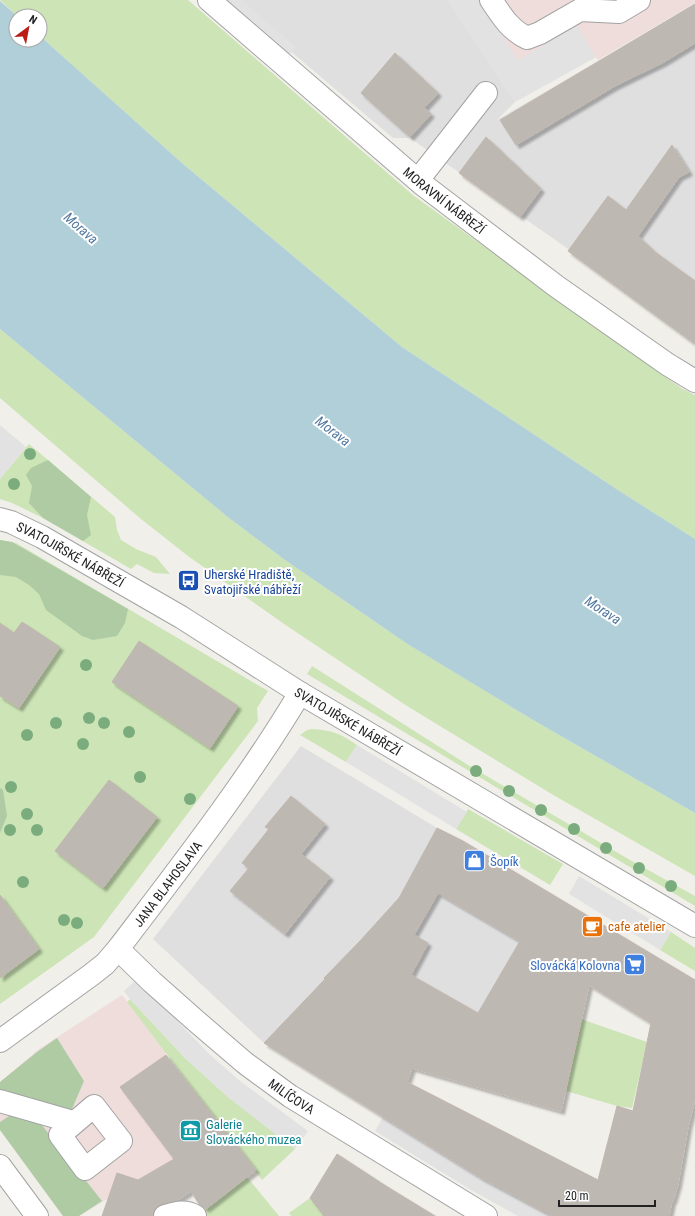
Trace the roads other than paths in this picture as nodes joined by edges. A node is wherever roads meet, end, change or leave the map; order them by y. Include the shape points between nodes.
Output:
1 (209, 0) edge
2 (491, 0) edge
3 (639, 0) edge
4 (486, 93) dead end
5 (418, 180) junction
6 (695, 381) edge
7 (0, 519) edge
8 (300, 693) junction
9 (695, 926) edge
10 (118, 949) junction
11 (0, 1041) edge
12 (0, 1101) edge
13 (73, 1122) dead end
14 (0, 1166) edge
15 (37, 1216) edge
16 (165, 1216) edge
17 (195, 1216) edge
18 (486, 1216) edge

1 - 5 street, MORAVNÍ NÁBŘEŽÍ
2 - 3 street via 510,26 527,38 580,10 619,12
4 - 5 street
5 - 6 street, MORAVNÍ NÁBŘEŽÍ via 556,286
7 - 8 street, SVATOJIŘSKÉ NÁBŘEŽÍ via 42,537 181,617
8 - 9 street, SVATOJIŘSKÉ NÁBŘEŽÍ
8 - 10 street, JANA BLAHOSLAVA via 214,823
10 - 11 street, JANA BLAHOSLAVA via 92,975
10 - 18 street, MILÍČOVA via 196,1021 244,1062 285,1092
12 - 13 street
14 - 15 street
16 - 17 street via 180,1212

